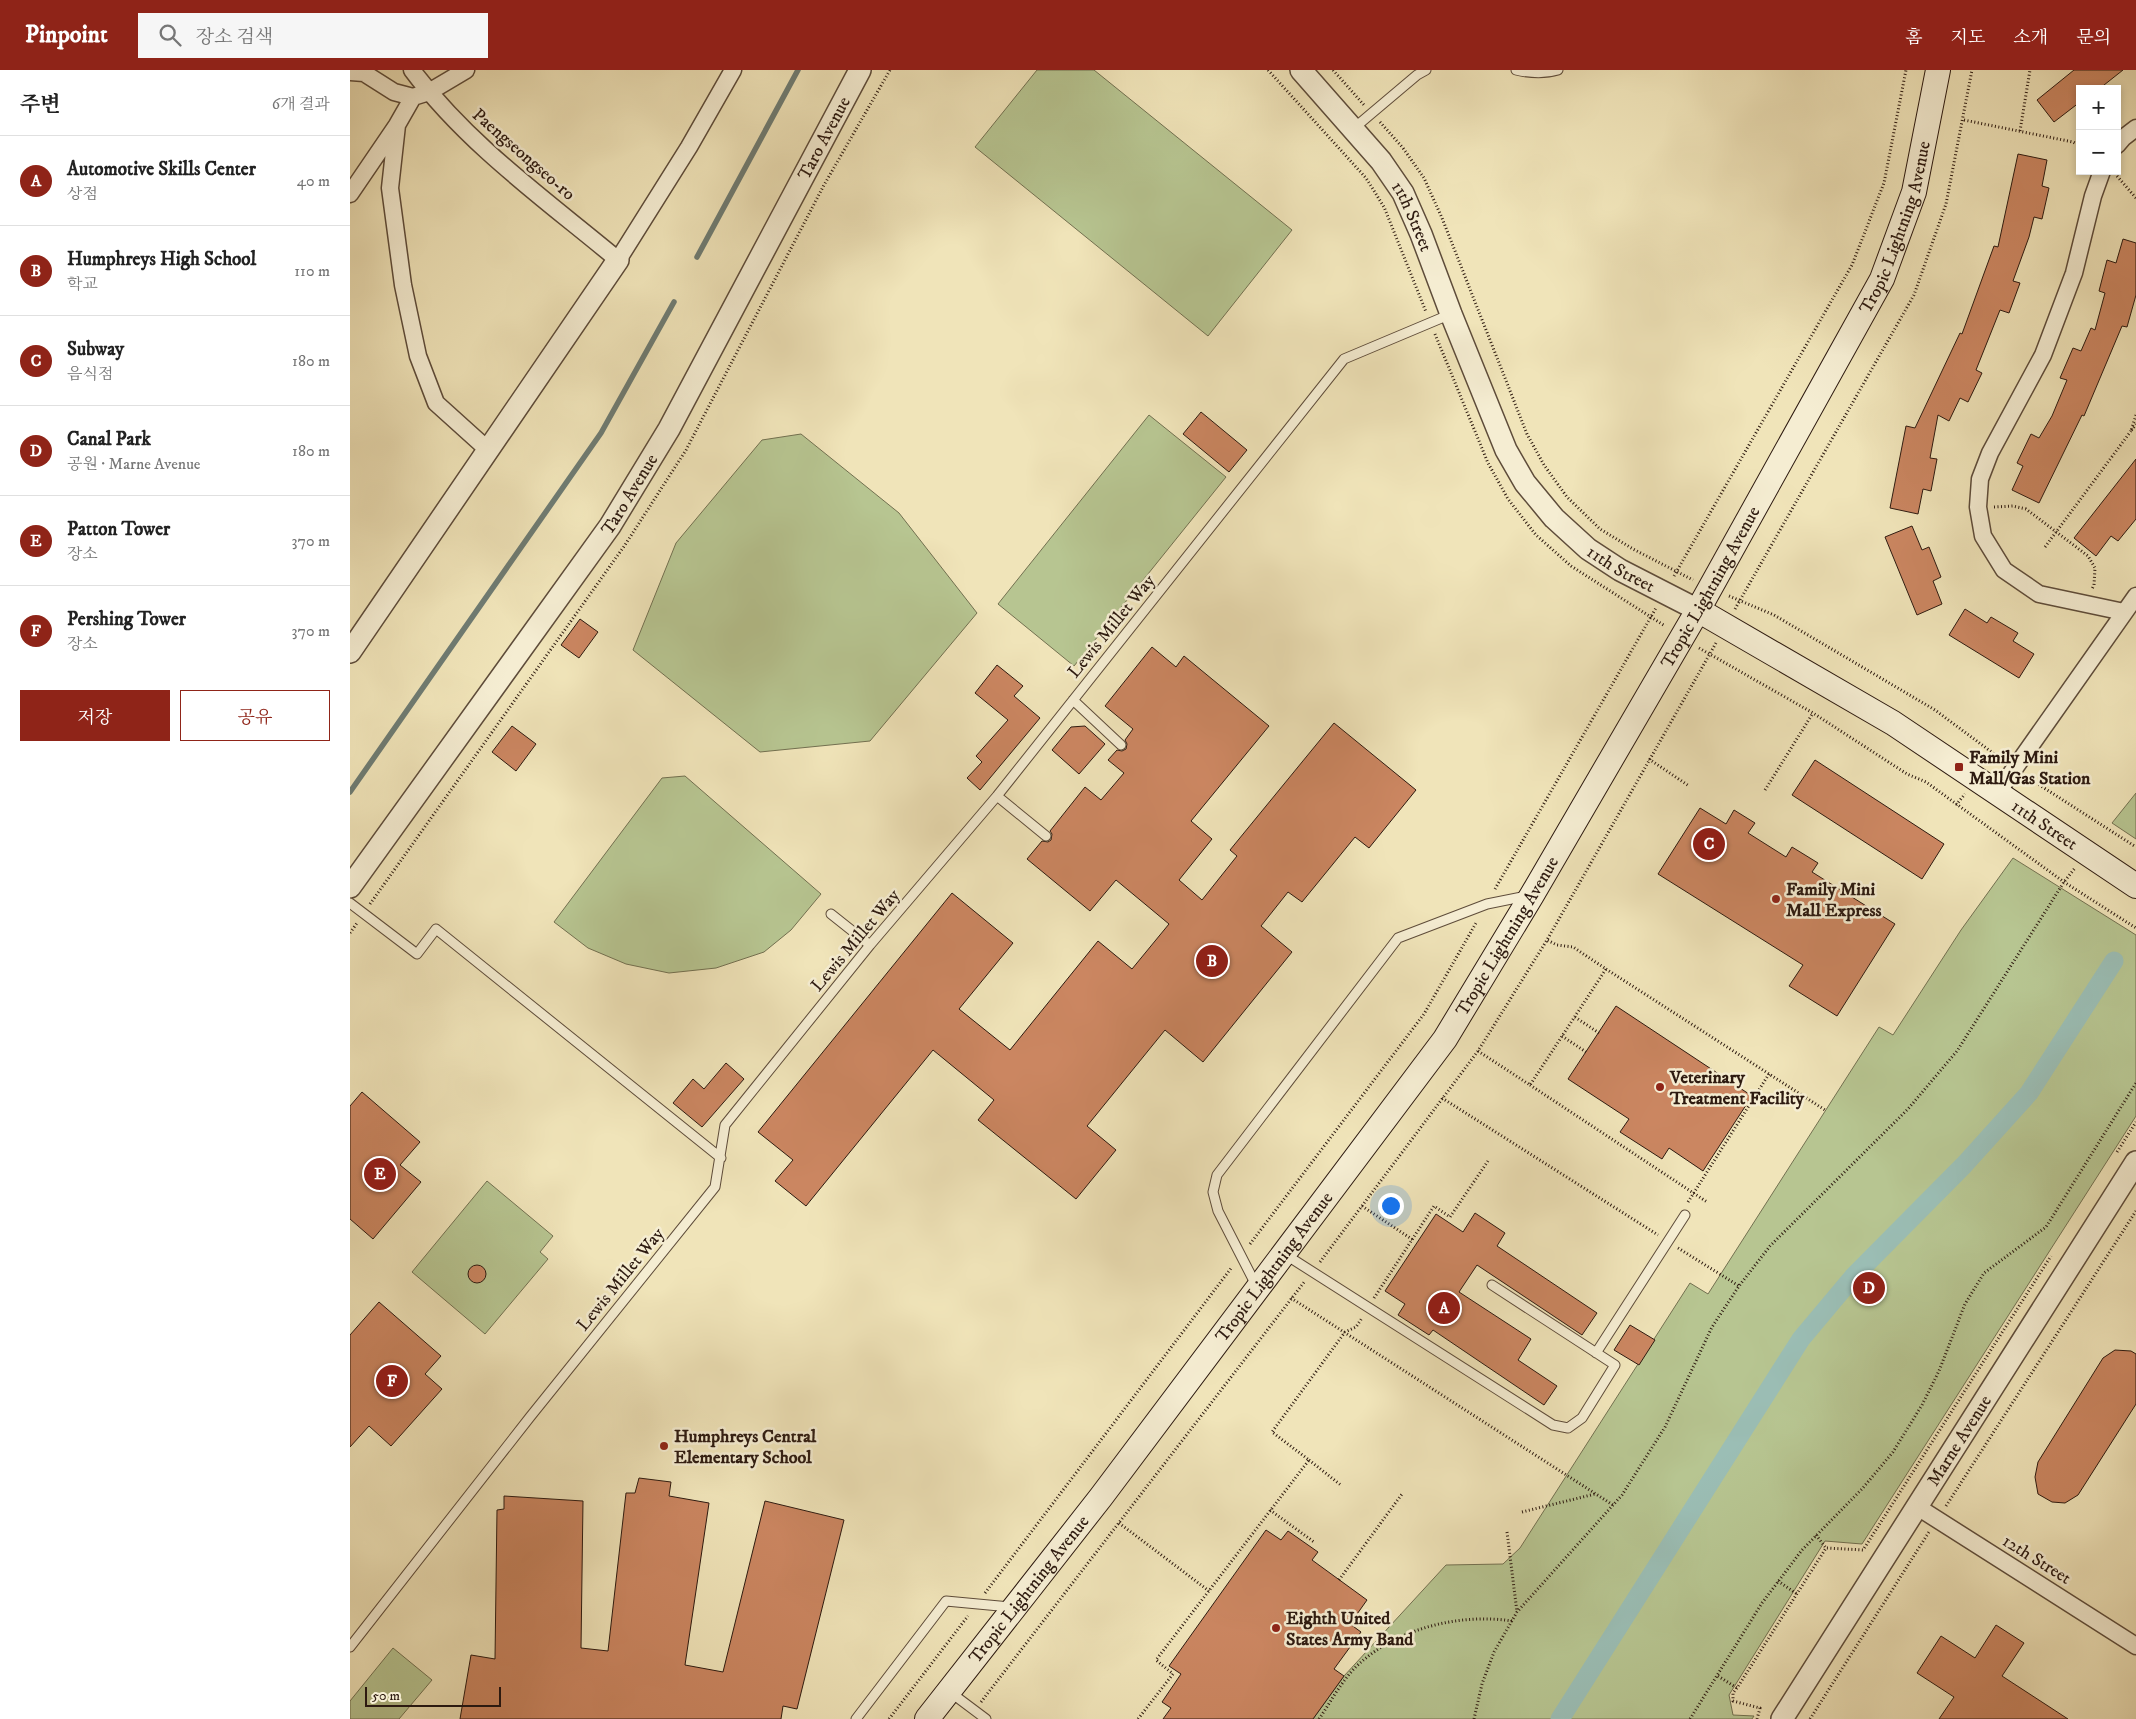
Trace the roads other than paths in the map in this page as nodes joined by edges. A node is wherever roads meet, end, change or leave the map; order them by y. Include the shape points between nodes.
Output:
1 (412, 70) edge
2 (466, 70) edge
3 (732, 70) edge
4 (860, 70) edge
5 (1301, 70) edge
6 (1426, 70) edge
7 (1516, 70) edge
8 (1558, 70) edge
9 (1938, 70) edge
10 (350, 72) edge
11 (428, 92) junction
12 (413, 98) junction
13 (397, 125) junction
14 (2136, 128) edge
15 (1353, 129) junction
16 (2121, 141) edge
17 (2101, 175) edge
18 (350, 194) edge
19 (618, 260) junction
20 (1451, 314) junction
21 (487, 449) junction
22 (2136, 596) edge
23 (1698, 610) junction
24 (2124, 612) junction
25 (350, 652) edge
26 (1073, 700) junction
27 (1121, 745) dead end
28 (1998, 792) junction
29 (997, 796) junction
30 (1046, 836) dead end
31 (2136, 886) edge
32 (350, 887) edge
33 (1532, 895) junction
34 (350, 902) edge
35 (831, 914) dead end
36 (870, 945) junction
37 (721, 1158) junction
38 (2136, 1162) edge
39 (1685, 1211) road end
40 (1283, 1253) junction
41 (1492, 1284) dead end
42 (1257, 1287) junction
43 (1596, 1353) junction
44 (1916, 1506) junction
45 (1013, 1607) junction
46 (2136, 1646) edge
47 (350, 1647) edge
48 (948, 1690) junction
49 (856, 1719) edge
50 (927, 1719) edge
51 (986, 1719) edge
52 (1782, 1719) edge

1 - 11 street, Paengseongseo-ro
2 - 11 street
3 - 19 street via 689,147
4 - 32 street, Taro Avenue via 669,429 610,526
5 - 15 street, 11th Street
6 - 15 lane
7 - 8 lane
9 - 23 main road, Tropic Lightning Avenue via 1914,192 1882,279
10 - 12 street via 364,74 394,92
11 - 12 street
11 - 19 street, Paengseongseo-ro via 525,184
12 - 13 street
13 - 18 street
13 - 21 street via 390,188 403,285 418,356 436,403
14 - 16 street
15 - 20 street, 11th Street via 1381,161 1402,194 1422,234
17 - 24 street via 2074,273 2043,355 1990,453 1980,479 1978,507 1983,536 2004,570 2038,594
19 - 21 street
20 - 23 street, 11th Street via 1506,450 1525,483 1554,518 1588,548 1620,570
20 - 26 lane, Lewis Millet Way via 1344,359
21 - 25 street
22 - 24 street
23 - 28 main road, 11th Street via 1893,723
23 - 33 main road, Tropic Lightning Avenue
24 - 28 street
26 - 27 lane
26 - 29 lane, Lewis Millet Way
28 - 31 main road, 11th Street via 2013,806
29 - 30 lane
29 - 36 lane, Lewis Millet Way
33 - 40 main road, Tropic Lightning Avenue via 1446,1039
33 - 42 lane via 1486,904 1398,938 1218,1175 1213,1192 1218,1211
34 - 37 lane via 417,954 436,929
35 - 36 lane
36 - 37 lane, Lewis Millet Way via 725,1125
37 - 47 lane, Lewis Millet Way via 715,1187
38 - 44 street, Marne Avenue
39 - 43 lane
40 - 42 main road, Tropic Lightning Avenue
40 - 43 lane via 1553,1425 1568,1428 1582,1418 1614,1365
41 - 43 lane
42 - 45 main road, Tropic Lightning Avenue via 1101,1497
44 - 46 street, 12th Street
44 - 52 street, Marne Avenue
45 - 48 main road, Tropic Lightning Avenue
45 - 49 lane via 946,1601
48 - 50 main road, Tropic Lightning Avenue
48 - 51 lane

